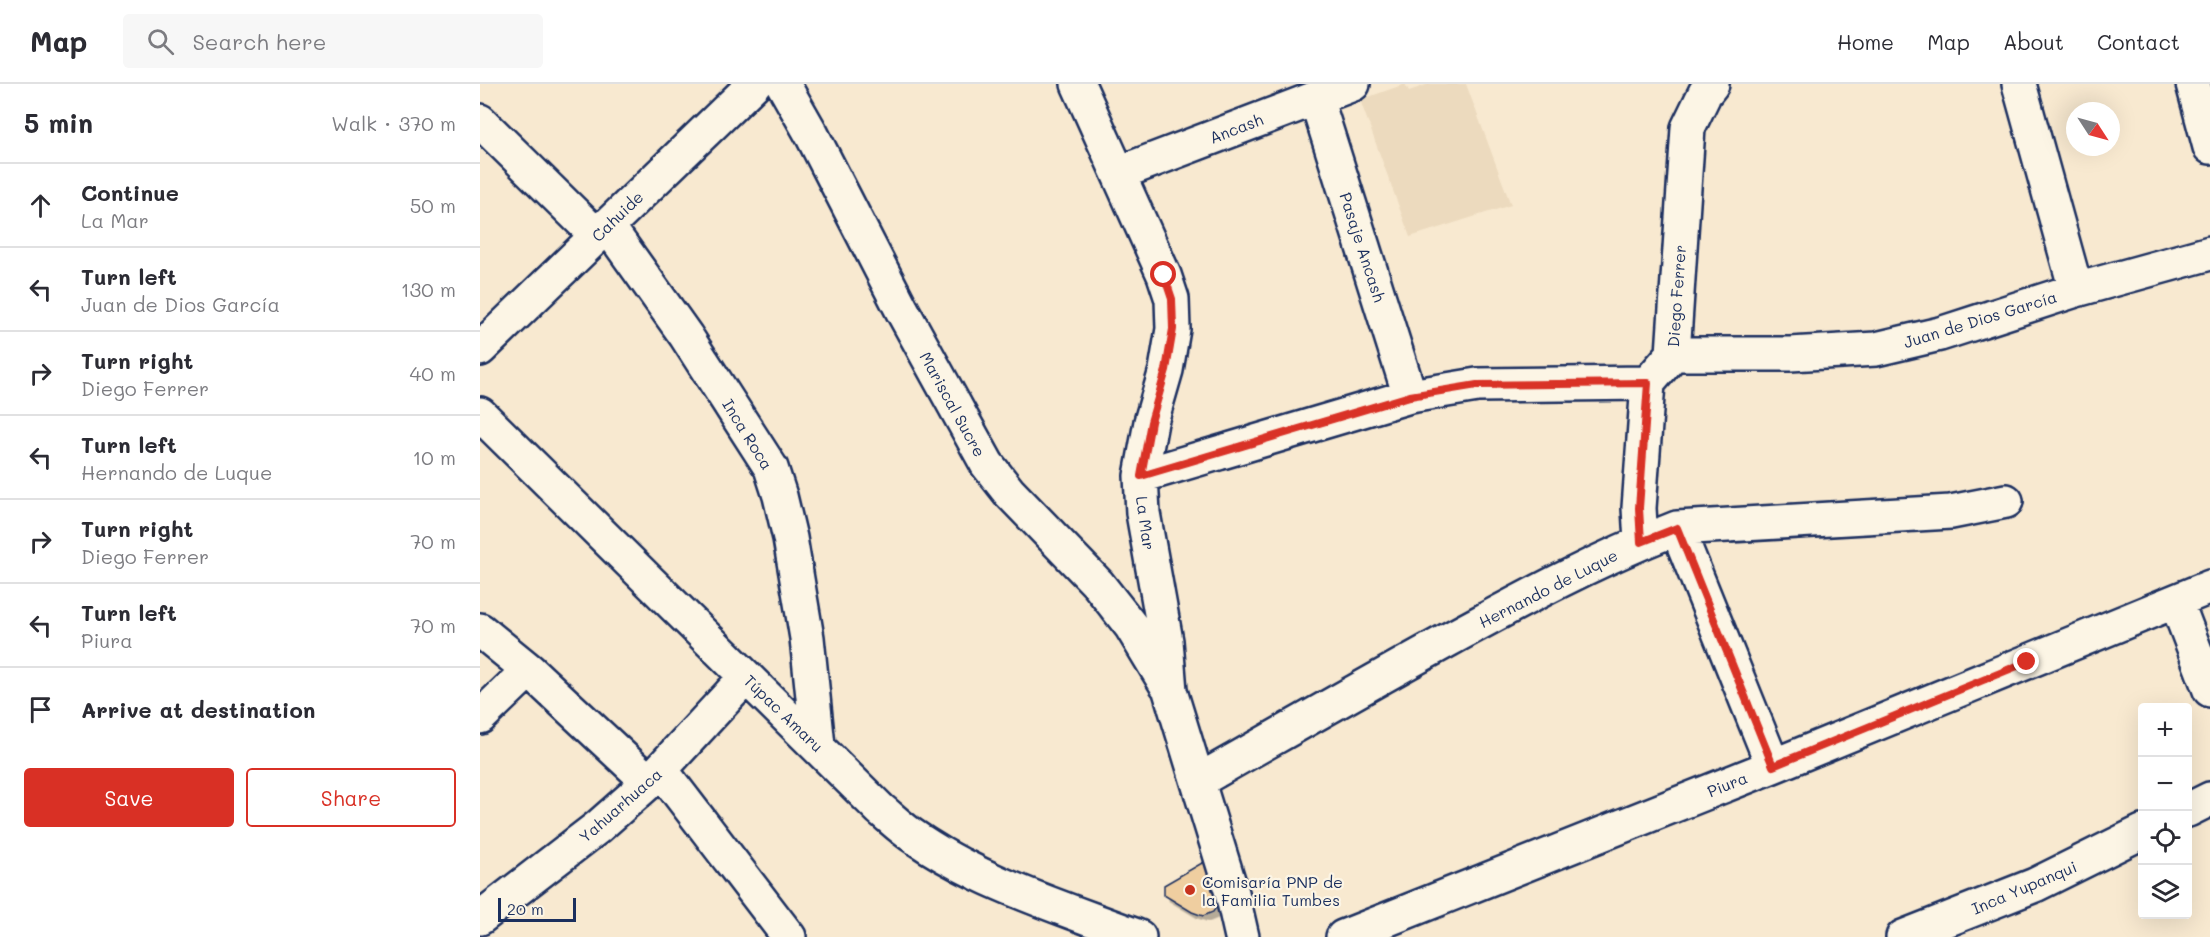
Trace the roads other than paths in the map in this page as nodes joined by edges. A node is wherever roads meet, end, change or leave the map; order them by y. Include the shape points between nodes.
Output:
1 (754, 84) edge
2 (783, 84) edge
3 (1078, 84) edge
4 (1353, 84) edge
5 (1712, 84) edge
6 (2019, 84) edge
7 (2193, 84) edge
8 (1316, 98) junction
9 (480, 121) edge
10 (2210, 147) edge
11 (1119, 173) junction
12 (602, 230) junction
13 (2210, 254) edge
14 (2076, 290) junction
15 (480, 350) edge
16 (1673, 354) junction
17 (1648, 383) junction
18 (1410, 396) junction
19 (480, 414) edge
20 (1141, 476) junction
21 (2006, 501) dead end
22 (1677, 528) junction
23 (1641, 542) junction
24 (2210, 588) edge
25 (2176, 602) junction
26 (480, 630) edge
27 (529, 670) junction
28 (746, 677) junction
29 (2210, 690) edge
30 (1170, 691) junction
31 (480, 717) edge
32 (818, 746) junction
33 (1773, 766) junction
34 (655, 776) junction
35 (1198, 781) junction
36 (2210, 800) edge
37 (2192, 808) edge
38 (2138, 834) edge
39 (480, 918) edge
40 (789, 937) edge
41 (1138, 937) edge
42 (1242, 937) edge
43 (1343, 937) edge
44 (1903, 937) edge

1 - 12 street, Cahuide
2 - 30 street, Mariscal Sucre via 987,464 1098,584 1131,626
3 - 11 street, La Mar
4 - 8 street, Ancash
5 - 16 street, Diego Ferrer via 1688,128
6 - 14 street
7 - 10 street
8 - 11 street, Ancash
8 - 18 street, Pasaje Ancash
9 - 12 street, Inca Roca
11 - 20 street, La Mar via 1172,299 1173,329 1166,370
12 - 15 street, Cahuide
12 - 32 street, Inca Roca via 686,336 771,468 790,538 807,638
13 - 14 street, Juan de Dios García
14 - 16 street, Juan de Dios García via 1940,334 1876,349
16 - 17 street, Diego Ferrer
17 - 18 street via 1477,385
17 - 23 street via 1639,508
18 - 20 street
19 - 28 street, Túpac Amaru
20 - 30 street, La Mar
21 - 22 street, Hernando de Luque via 1951,512
22 - 23 street, Hernando de Luque
22 - 33 street
23 - 35 street, Hernando de Luque via 1552,583
24 - 25 street, Piura
25 - 29 street
25 - 33 street, Piura
26 - 27 street
27 - 31 street
27 - 34 street
28 - 32 street, Túpac Amaru
28 - 34 street, Yahuarhuaca
30 - 35 street, La Mar
32 - 41 street, Túpac Amaru via 880,809 915,838 1002,884
33 - 43 street, Piura
34 - 39 street, Yahuarhuaca via 598,827
34 - 40 street
35 - 42 street, La Mar
36 - 37 street
38 - 44 street, Inca Yupanqui via 2035,885

